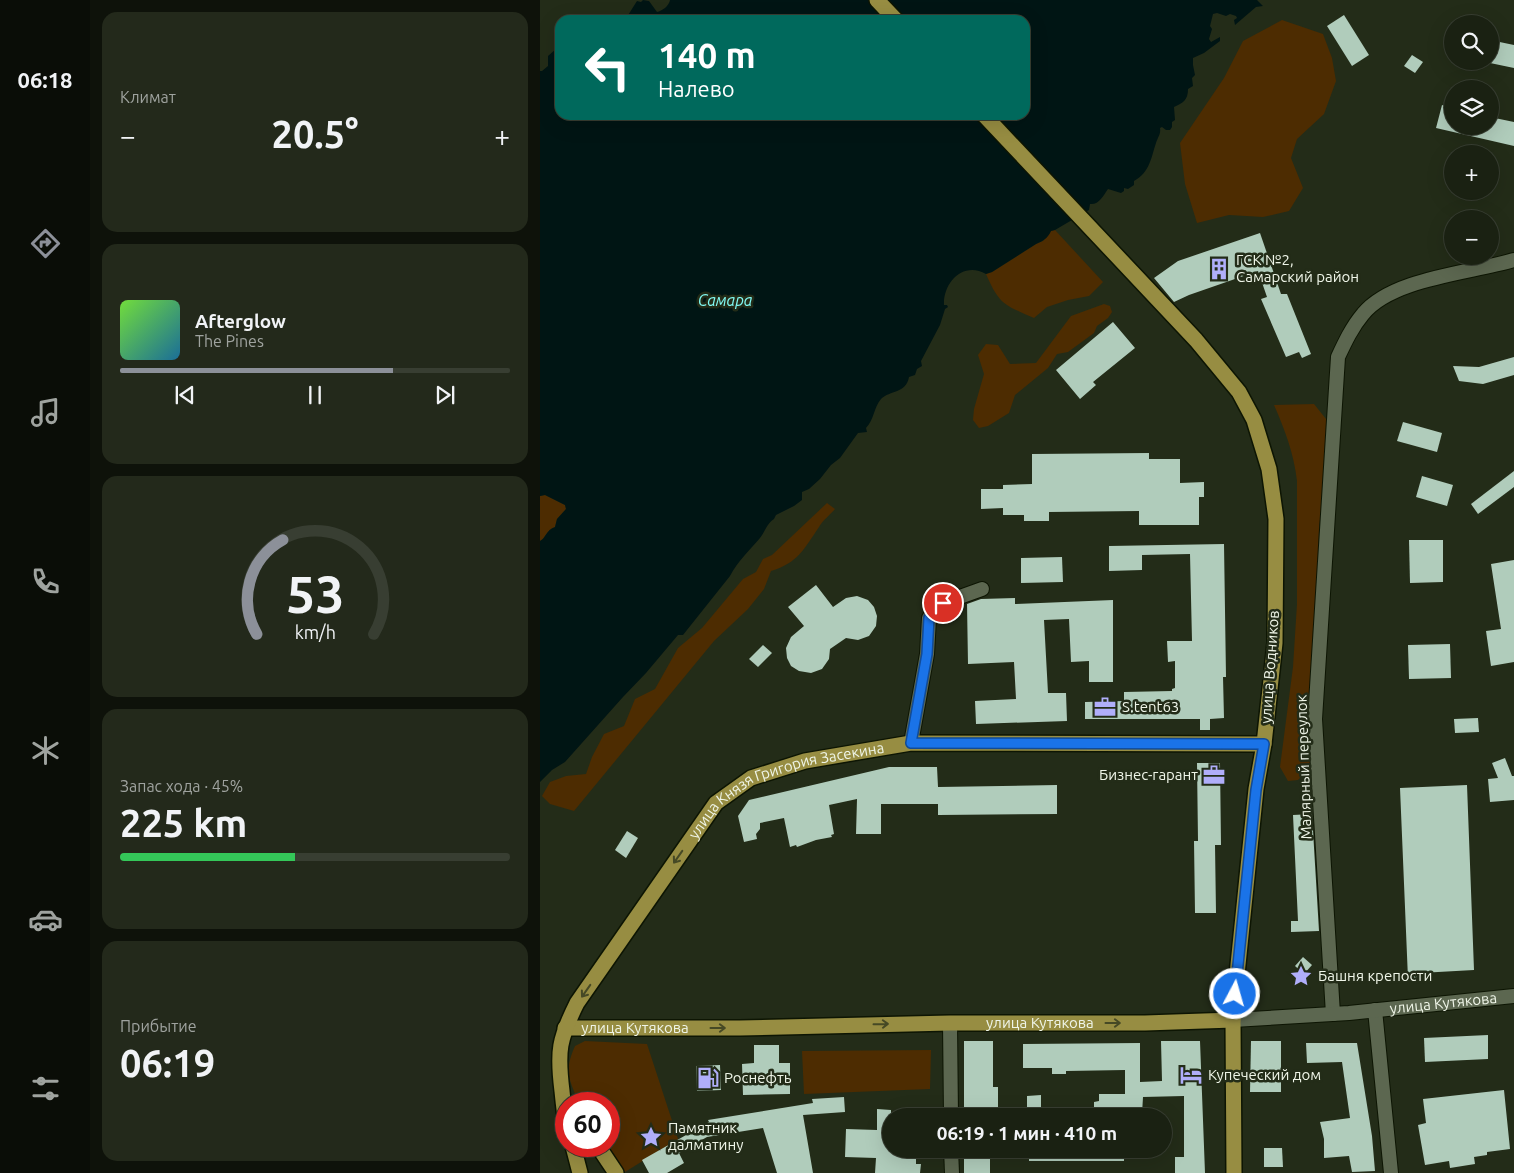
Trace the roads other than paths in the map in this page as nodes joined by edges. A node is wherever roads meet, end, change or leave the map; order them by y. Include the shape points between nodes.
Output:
1 (877, 0) edge
2 (891, 15) edge
3 (989, 120) edge
4 (1514, 260) edge
5 (982, 589) dead end
6 (911, 743) junction
7 (1264, 744) junction
8 (1514, 996) edge
9 (1375, 1010) junction
10 (1333, 1014) junction
11 (1233, 1020) junction
12 (950, 1022) junction
13 (565, 1028) junction
14 (562, 1090) edge
15 (951, 1108) edge
16 (576, 1157) edge
17 (605, 1157) edge
18 (952, 1158) edge
19 (580, 1173) edge
20 (616, 1173) edge
21 (952, 1173) edge
22 (1234, 1173) edge
23 (1391, 1173) edge

1 - 2 main road
3 - 7 main road, улица Водников via 1196,340 1239,392 1254,420 1269,469 1276,519 1274,643
4 - 10 street, Малярный переулок via 1441,277 1400,289 1380,299 1364,312 1338,357 1315,718
5 - 6 street via 943,603 929,618 927,654
6 - 7 main road, улица Князя Григория Засекина
6 -> 13 main road, улица Князя Григория Засекина via 796,764 751,778 716,803 577,1003
7 - 11 main road, улица Водников via 1256,790
8 - 9 street, улица Кутякова
9 - 10 street, улица Кутякова
9 - 23 street
10 - 11 street, улица Кутякова
12 -> 11 main road, улица Кутякова
11 - 22 main road, улица Водников
13 -> 12 main road, улица Кутякова via 740,1028
12 - 15 street
13 - 14 main road, улица Князя Григория Засекина via 559,1050
16 - 19 main road
17 - 20 main road
18 - 21 street

